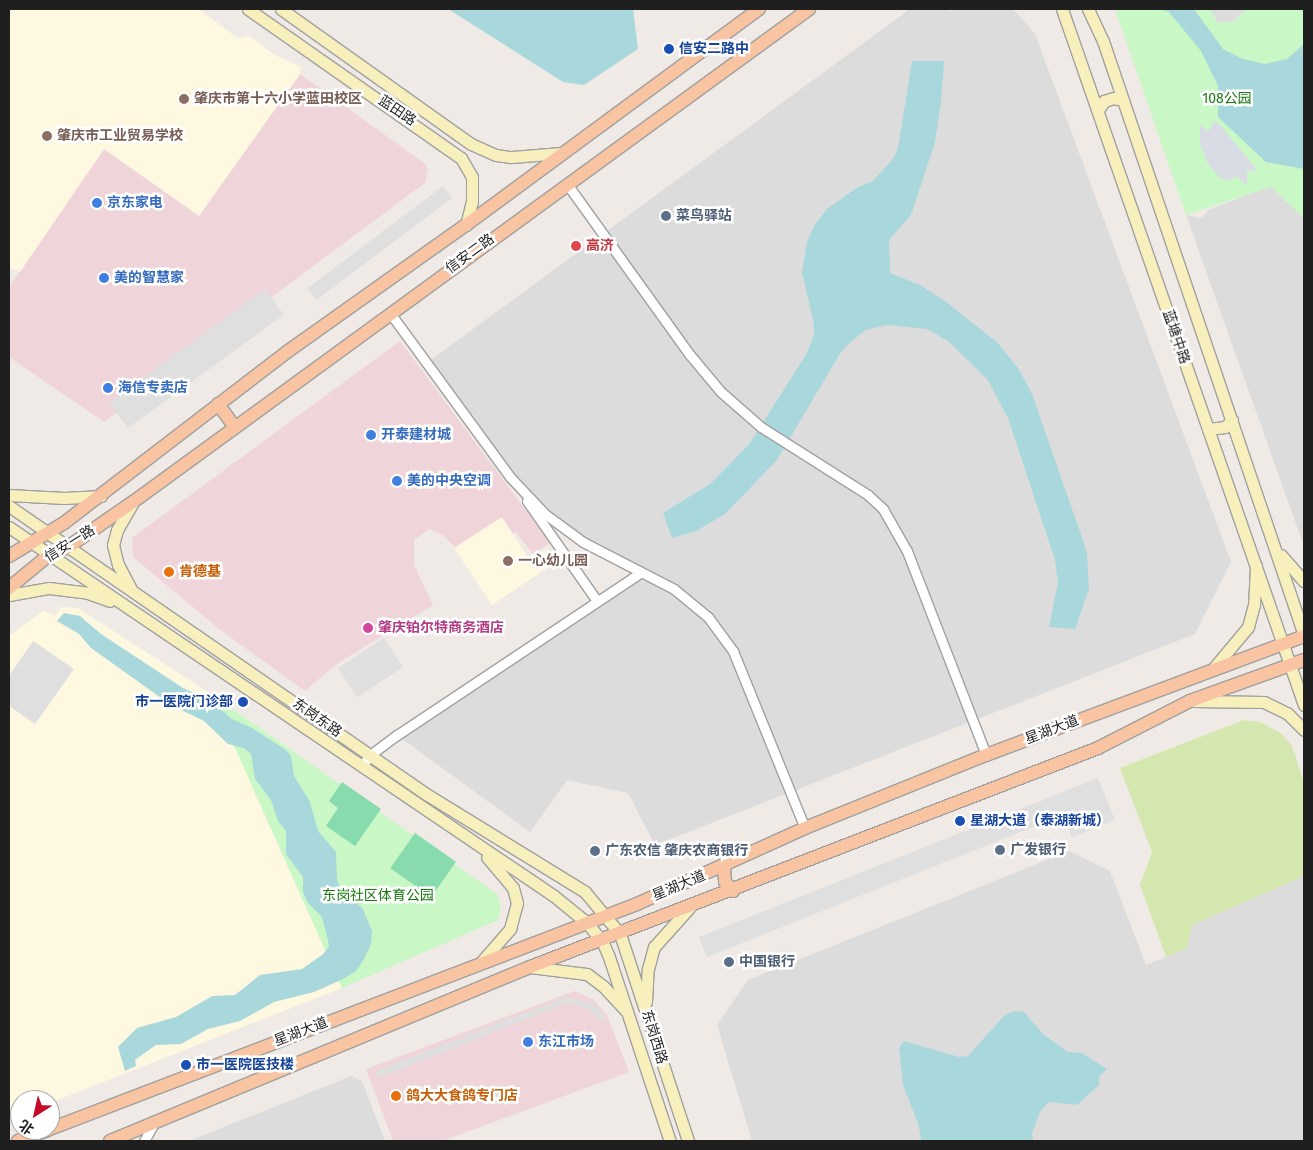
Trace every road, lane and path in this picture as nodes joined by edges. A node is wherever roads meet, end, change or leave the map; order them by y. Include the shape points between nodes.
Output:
1 (248, 9) edge
2 (281, 9) edge
3 (759, 9) edge
4 (809, 9) edge
5 (1062, 9) edge
6 (1088, 9) edge
7 (1123, 100) junction
8 (1098, 110) junction
9 (562, 153) junction
10 (568, 184) junction
11 (466, 225) junction
12 (390, 313) junction
13 (218, 404) junction
14 (1232, 420) junction
15 (234, 426) junction
16 (1208, 430) junction
17 (510, 477) junction
18 (9, 495) edge
19 (101, 496) junction
20 (133, 502) junction
21 (9, 508) edge
22 (9, 527) edge
23 (49, 534) junction
24 (30, 542) junction
25 (68, 547) junction
26 (1277, 550) junction
27 (50, 555) junction
28 (9, 556) edge
29 (1257, 562) junction
30 (98, 568) junction
31 (641, 572) junction
32 (88, 581) junction
33 (1304, 581) edge
34 (9, 588) edge
35 (132, 591) junction
36 (9, 595) edge
37 (597, 601) junction
38 (122, 605) junction
39 (1304, 636) edge
40 (1285, 644) junction
41 (1304, 660) edge
42 (1291, 664) junction
43 (1212, 670) junction
44 (1190, 701) junction
45 (1304, 705) edge
46 (1304, 730) edge
47 (370, 755) junction
48 (986, 755) junction
49 (362, 766) junction
50 (805, 828) junction
51 (470, 839) junction
52 (724, 867) junction
53 (733, 890) junction
54 (689, 908) junction
55 (607, 915) junction
56 (586, 922) junction
57 (620, 934) junction
58 (602, 941) junction
59 (482, 961) junction
60 (530, 967) junction
61 (645, 1009) junction
62 (630, 1014) junction
63 (653, 1036) junction
64 (638, 1041) junction
65 (154, 1123) junction
66 (60, 1126) edge
67 (110, 1141) edge
68 (144, 1141) edge
69 (670, 1141) edge
70 (688, 1141) edge

1 - 11 main road, 蓝田路 via 461,158 472,177 472,201
2 - 9 main road, 蓝田路 via 471,144 496,155 511,157
3 - 9 main road, 信安二路
4 - 10 main road, 信安二路
5 - 8 main road, 蓝塘中路
6 - 7 main road, 蓝塘中路
7 - 8 main road via 1113,98 1104,101
7 - 14 main road, 蓝塘中路
8 - 16 main road, 蓝塘中路
9 - 11 main road, 信安二路
10 - 12 main road, 信安二路
10 - 48 street via 704,373 735,407 868,495 894,524
11 - 13 main road, 信安二路
12 - 15 main road, 信安二路
12 - 17 street
13 - 15 main road
13 - 19 main road, 信安二路
14 - 16 main road via 1226,427
14 - 26 main road, 蓝塘中路
15 - 20 main road, 信安二路
16 - 29 main road, 蓝塘中路
17 - 31 street via 545,514 583,542
17 - 37 street
18 - 19 main road
19 - 23 main road, 信安一路
20 - 25 main road, 信安一路
20 - 35 main road via 117,530 113,545 118,565
21 - 23 main road, 东岗东路
22 - 24 main road, 东岗东路
23 - 24 main road, 信安一路
23 - 25 main road, 东岗东路
24 - 27 main road, 东岗东路
24 - 28 main road, 信安一路
25 - 27 main road, 信安一路
25 - 30 main road, 东岗东路
26 - 33 main road
26 - 39 main road, 蓝塘中路
27 - 32 main road, 东岗东路
27 - 34 main road, 信安一路
29 - 40 main road, 蓝塘中路
29 - 43 main road via 1254,605 1248,627
30 - 32 main road
30 - 35 main road, 东岗东路
31 - 37 street
31 - 50 street via 674,589 708,617 733,651
32 - 38 main road, 东岗东路
35 - 47 main road, 东岗东路
36 - 38 main road via 56,588 88,593
37 - 47 street
38 - 49 main road, 东岗东路
39 - 40 main road, 星湖大道
40 - 42 main road, 蓝塘中路
40 - 43 main road, 星湖大道
41 - 42 main road, 星湖大道
42 - 44 main road, 星湖大道
42 - 45 main road, 蓝塘中路
43 - 48 main road, 星湖大道
44 - 46 main road via 1264,702 1287,714
44 - 53 main road, 星湖大道 via 1098,748
47 - 49 street
47 - 55 main road, 东岗东路 via 426,794 585,892
48 - 50 main road, 星湖大道
49 - 51 main road, 东岗东路
50 - 52 main road, 星湖大道
51 - 56 main road, 东岗东路 via 554,896
51 - 59 main road via 506,877 516,896 516,912 510,929
52 - 53 main road via 725,882
52 - 55 main road, 星湖大道
53 - 54 main road, 星湖大道
54 - 57 main road, 星湖大道
54 - 61 main road via 654,947 648,969
55 - 56 main road, 星湖大道
55 - 57 main road, 东岗东路
56 - 58 main road, 东岗东路
56 - 59 main road, 星湖大道
57 - 58 main road, 星湖大道
57 - 61 main road, 东岗西路
58 - 60 main road, 星湖大道
58 - 62 main road, 东岗西路
59 - 66 main road, 星湖大道
60 - 62 main road via 587,974
60 - 65 main road, 星湖大道
61 - 63 main road, 东岗西路
62 - 64 main road, 东岗西路
63 - 64 main road
63 - 70 main road, 东岗西路
64 - 69 main road, 东岗西路
65 - 67 main road, 星湖大道
65 - 68 street

